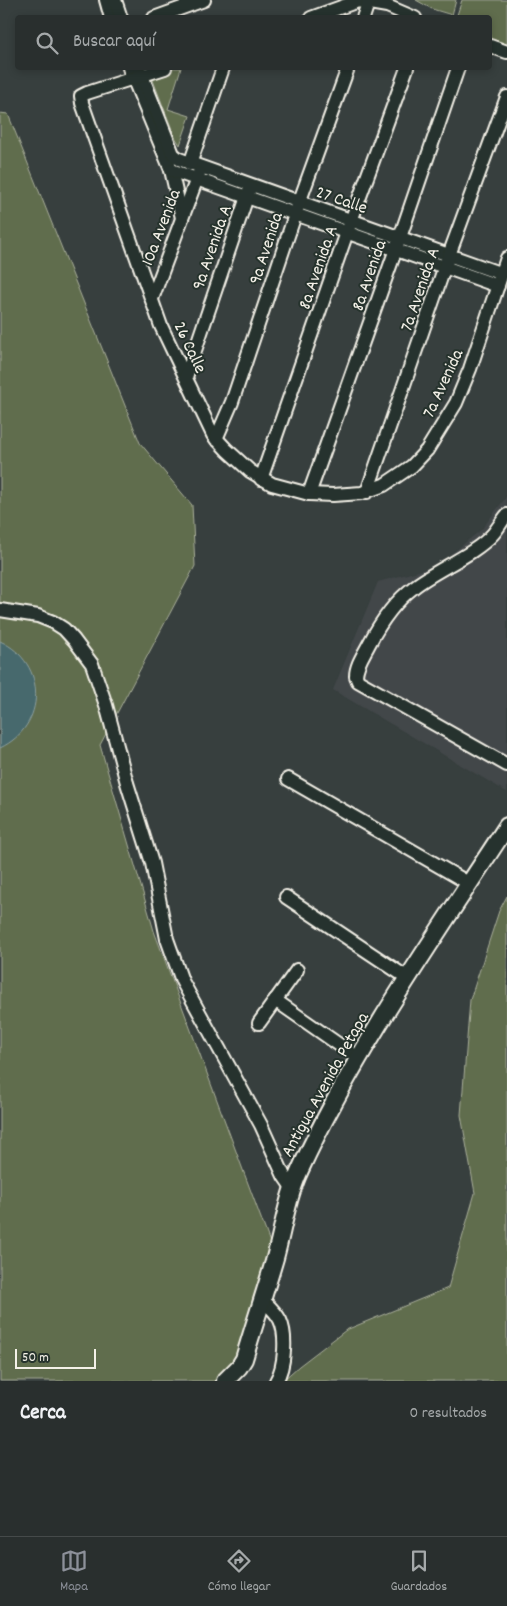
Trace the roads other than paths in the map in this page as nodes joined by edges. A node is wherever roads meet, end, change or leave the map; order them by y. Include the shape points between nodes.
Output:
1 (106, 0) edge
2 (115, 0) edge
3 (204, 0) edge
4 (369, 1) edge
5 (385, 3) edge
6 (111, 15) edge
7 (120, 15) edge
8 (162, 15) edge
9 (319, 15) edge
10 (364, 15) edge
11 (409, 15) edge
12 (492, 47) edge
13 (507, 52) edge
14 (150, 70) edge
15 (221, 70) edge
16 (347, 70) edge
17 (406, 70) edge
18 (457, 70) edge
19 (135, 72) edge
20 (507, 97) edge
21 (171, 170) junction
22 (196, 170) junction
23 (249, 191) junction
24 (297, 208) junction
25 (182, 218) junction
26 (350, 226) junction
27 (398, 243) junction
28 (507, 258) edge
29 (448, 260) junction
30 (500, 280) junction
31 (152, 299) junction
32 (186, 377) junction
33 (216, 439) junction
34 (261, 479) junction
35 (367, 492) junction
36 (309, 494) junction
37 (507, 515) edge
38 (0, 610) edge
39 (507, 765) edge
40 (288, 779) dead end
41 (507, 826) edge
42 (470, 884) junction
43 (286, 896) dead end
44 (297, 970) dead end
45 (409, 979) junction
46 (275, 1000) junction
47 (259, 1023) dead end
48 (358, 1058) junction
49 (293, 1189) junction
50 (262, 1299) junction
51 (225, 1381) edge
52 (276, 1381) edge

1 - 6 street
2 - 7 street
3 - 8 street
4 - 5 street
4 - 9 street via 349,4
4 - 10 street
5 - 11 street
12 - 13 street
14 - 19 street
15 - 22 street, 10a Avenida
16 - 24 street, 9a Avenida
17 - 26 street, 8a Avenida A
18 - 27 street, 8a Avenida
19 - 21 street
19 - 22 street, 27 Calle via 173,154
19 - 31 street, 26 Calle via 81,96
20 - 29 street, 7a Avenida A
21 - 22 street, 27 Calle
21 - 25 street
22 - 23 street, 27 Calle
22 - 25 street, 10a Avenida
23 - 24 street, 27 Calle
23 - 32 street, 9a Avenida A
24 - 26 street, 27 Calle
24 - 33 street, 9a Avenida via 232,402
25 - 31 street, 10a Avenida
26 - 27 street, 27 Calle
26 - 34 street, 8a Avenida A
27 - 29 street, 27 Calle
27 - 36 street, 8a Avenida
28 - 30 street, 7a Avenida
29 - 30 street, 27 Calle
29 - 35 street, 7a Avenida A
30 - 35 street, 7a Avenida via 456,403 434,439 412,466 395,479
31 - 32 street, 26 Calle via 161,326
32 - 33 street, 26 Calle
33 - 34 street, 26 Calle
34 - 36 street, 26 Calle
35 - 36 street, 26 Calle
37 - 39 street via 492,534 467,554 412,588 394,606 375,633 356,672 358,681
38 - 49 street via 38,616 64,629 92,664 152,863 167,940 182,981
40 - 42 street
41 - 42 main road, Antigua Avenida Petapa
42 - 45 main road, Antigua Avenida Petapa
43 - 45 street
44 - 46 street
45 - 48 main road, Antigua Avenida Petapa
46 - 47 street
46 - 48 street
48 - 49 main road, Antigua Avenida Petapa
49 - 50 main road, Antigua Avenida Petapa
50 - 51 main road, Antigua Avenida Petapa via 244,1359
50 - 52 street via 280,1320 284,1338 283,1365

